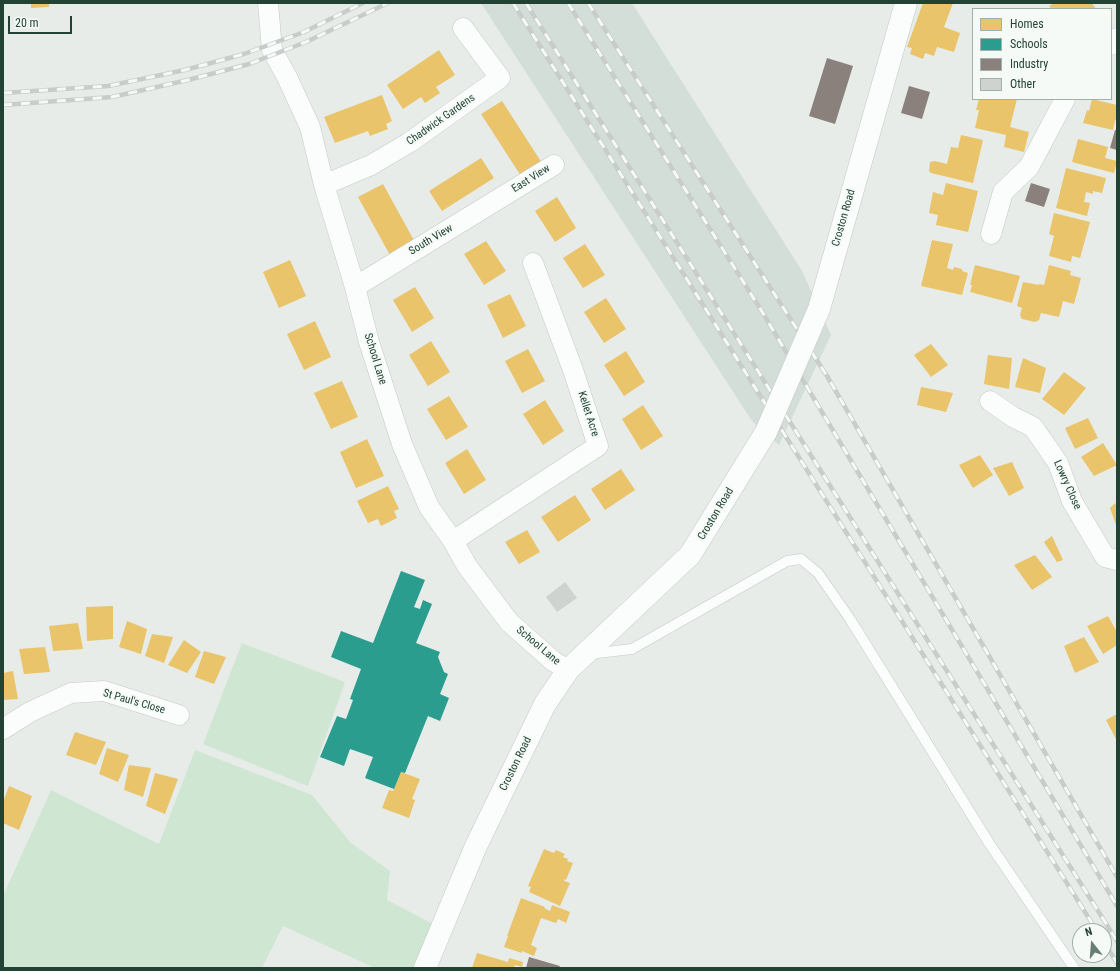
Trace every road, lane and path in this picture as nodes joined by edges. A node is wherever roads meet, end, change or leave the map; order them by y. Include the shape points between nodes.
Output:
1 (268, 3) edge
2 (906, 3) edge
3 (463, 28) dead end
4 (1064, 100) edge
5 (554, 165) dead end
6 (324, 185) junction
7 (508, 193) joint
8 (991, 234) dead end
9 (533, 263) dead end
10 (355, 287) junction
11 (990, 402) dead end
12 (453, 541) junction
13 (1117, 560) edge
14 (585, 654) junction
15 (568, 670) junction
16 (179, 716) dead end
17 (3, 729) edge
18 (425, 968) edge
19 (1074, 968) edge

1 - 6 street, School Lane via 272,50 310,127
2 - 14 street, Croston Road, bridge via 819,309 766,432 690,555
3 - 6 street, Chadwick Gardens via 500,78 410,142 372,165
4 - 8 street via 1029,167 1003,192
5 - 7 street, East View
6 - 10 street, School Lane
7 - 10 street, South View
9 - 12 street, Kellet Acre via 598,446
10 - 12 street, School Lane via 369,342 402,444 429,507
11 - 13 street, Lowry Close via 1034,427 1058,463 1072,501 1105,557
12 - 15 street, School Lane via 467,566 509,622 553,661
14 - 15 street, Croston Road
14 - 19 lane via 632,649 787,561 801,559 818,573 850,620 989,842
15 - 18 street, Croston Road via 545,704 476,846
16 - 17 street, St Paul's Close via 104,691 71,693 30,712

